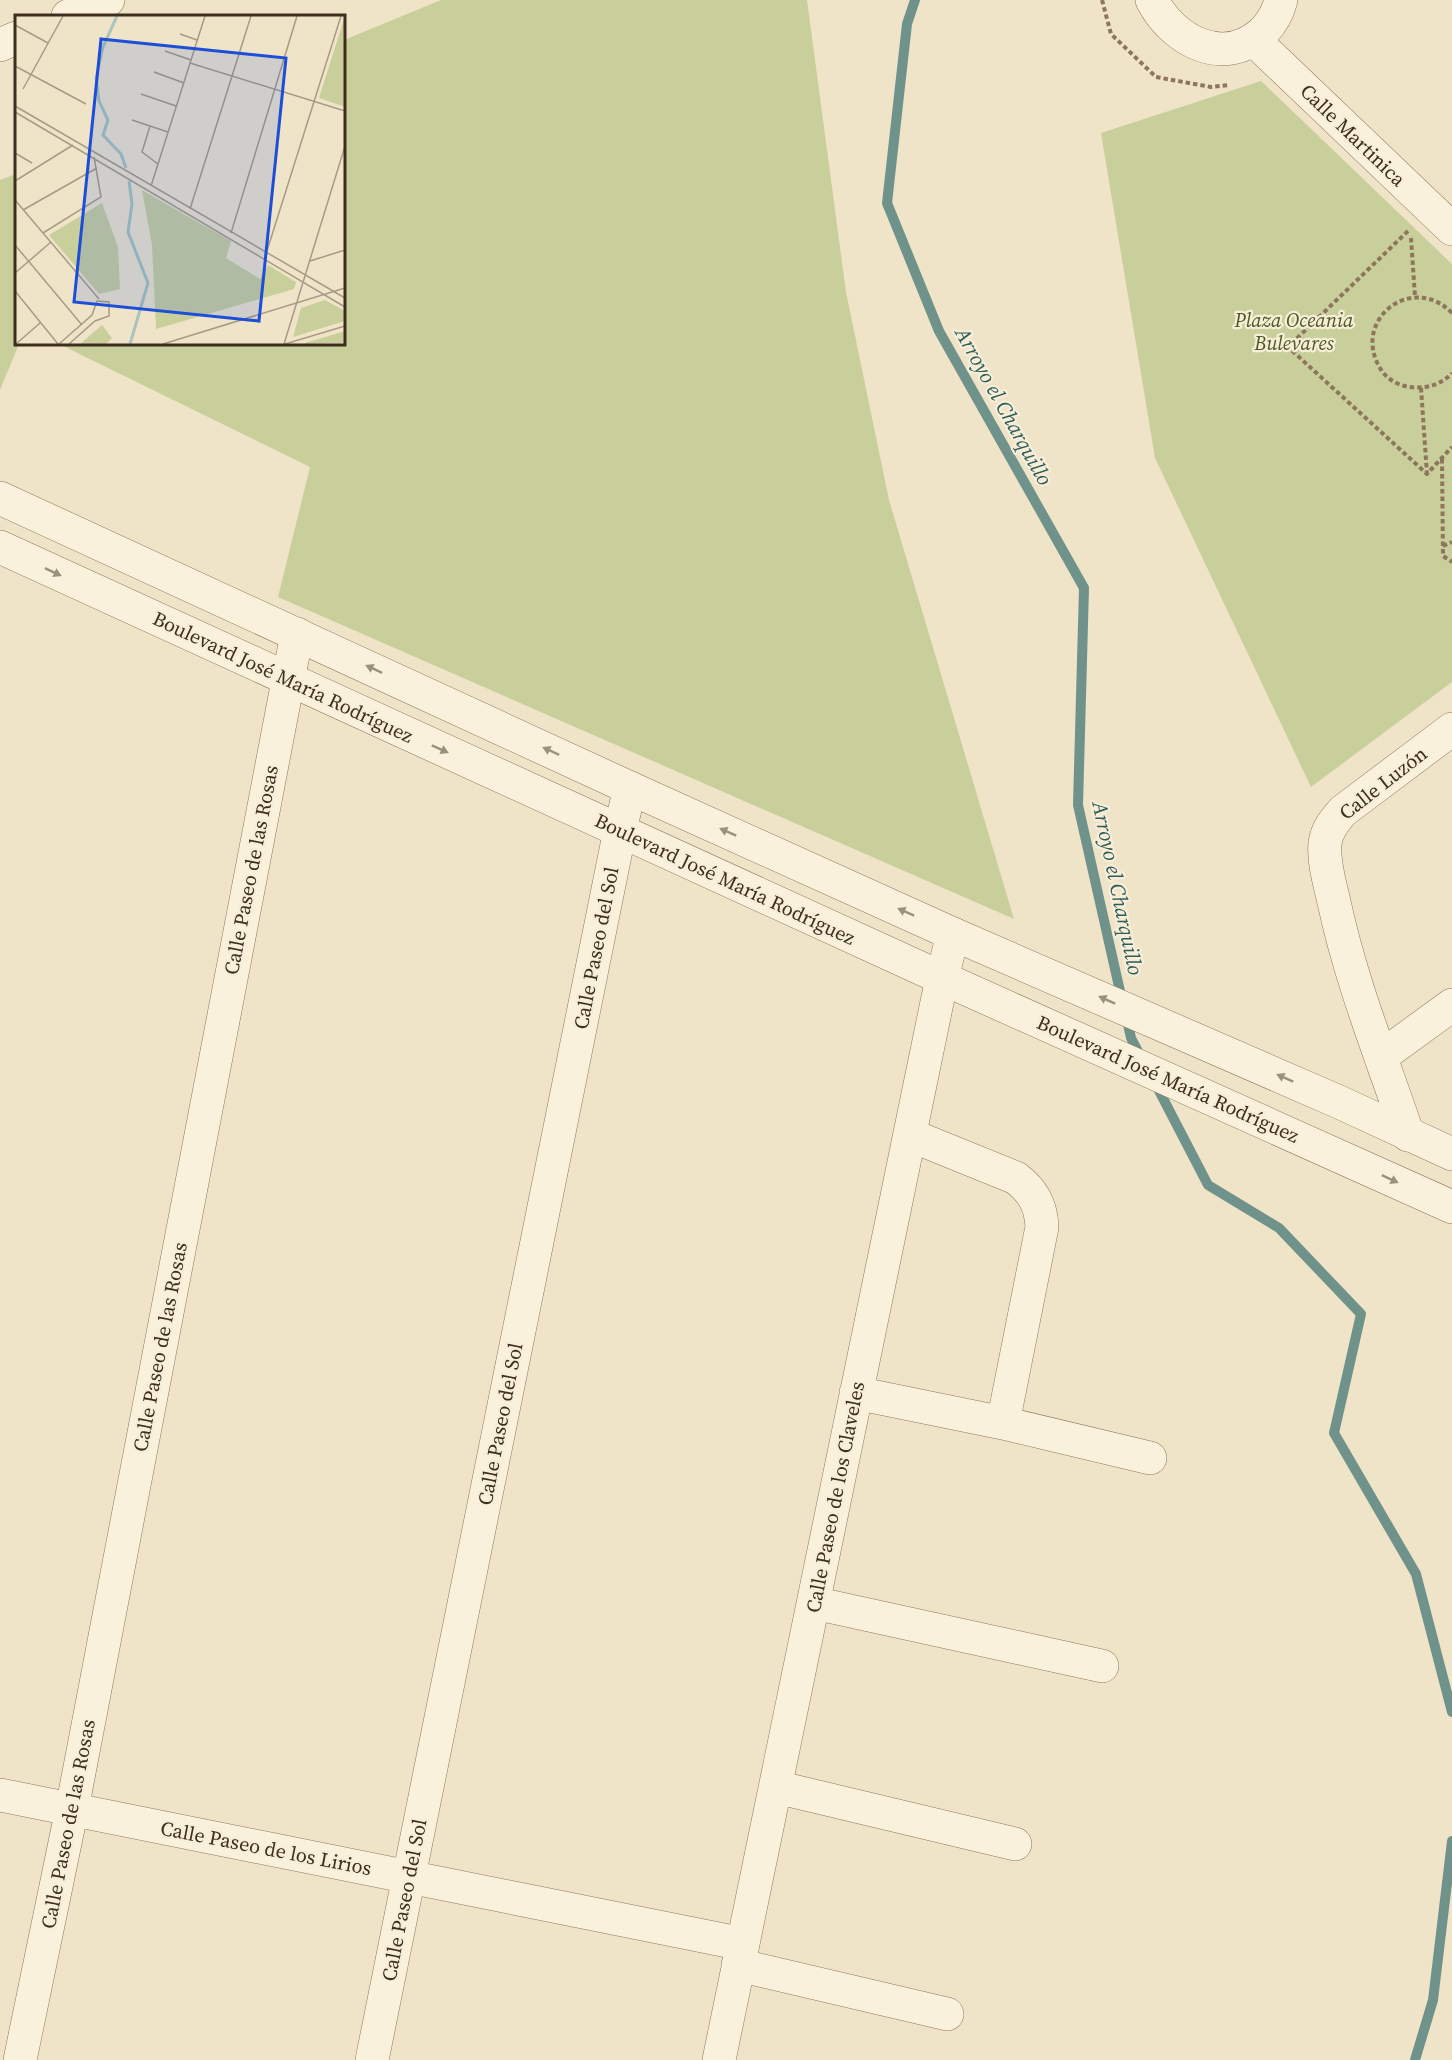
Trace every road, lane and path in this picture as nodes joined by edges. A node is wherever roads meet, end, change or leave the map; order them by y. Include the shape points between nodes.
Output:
1 (108, 0) edge
2 (1102, 0) edge
3 (1152, 0) edge
4 (1281, 0) edge
5 (70, 15) edge
6 (15, 38) edge
7 (1254, 40) junction
8 (0, 45) edge
9 (1231, 85) dead end
10 (1452, 229) edge
11 (1415, 297) junction
12 (1452, 313) edge
13 (1452, 373) edge
14 (1421, 388) junction
15 (1452, 447) edge
16 (1443, 458) junction
17 (1427, 474) junction
18 (1, 501) edge
19 (1452, 542) edge
20 (1443, 546) junction
21 (0, 547) edge
22 (1452, 562) edge
23 (297, 634) junction
24 (287, 680) junction
25 (1452, 729) edge
26 (630, 788) junction
27 (620, 830) junction
28 (953, 934) junction
29 (942, 978) junction
30 (1452, 1005) edge
31 (1382, 1056) junction
32 (910, 1135) junction
33 (1408, 1135) junction
34 (1452, 1154) edge
35 (1452, 1207) edge
36 (856, 1393) junction
37 (1004, 1423) junction
38 (1150, 1458) dead end
39 (814, 1603) junction
40 (1102, 1666) dead end
41 (776, 1787) junction
42 (0, 1795) edge
43 (72, 1809) junction
44 (1015, 1844) dead end
45 (409, 1877) junction
46 (740, 1954) junction
47 (946, 2014) dead end
48 (21, 2060) edge
49 (372, 2060) edge
50 (719, 2060) edge

1 - 5 street
2 - 9 path via 1111,34 1156,77 1211,87
3 - 7 street via 1175,30 1190,40 1224,49
4 - 7 street via 1269,26
6 - 8 street
7 - 10 street, Calle Martinica
11 - 12 path via 1431,298
11 - 14 path via 1401,300 1379,318 1372,346 1375,360 1393,382
11 - 17 path via 1411,228 1288,347
13 - 14 path via 1437,384
14 - 17 path
15 - 16 path
16 - 17 path
16 - 20 path
18 - 23 street
19 - 20 path
20 - 22 path via 1443,556
21 -> 24 street, Boulevard José María Rodríguez
23 - 24 street, Calle Paseo de las Rosas
26 -> 23 street
24 -> 27 street, Boulevard José María Rodríguez
24 - 43 street, Calle Paseo de las Rosas
25 - 31 street, Calle Luzón via 1343,811 1328,832 1325,845 1343,944
26 - 27 street, Calle Paseo del Sol
28 -> 26 street
27 - 29 street, Boulevard José María Rodríguez
27 - 45 street, Calle Paseo del Sol
28 - 29 street, Calle Paseo de los Claveles
33 -> 28 street
29 - 32 street, Calle Paseo de los Claveles
29 -> 35 street, Boulevard José María Rodríguez
30 - 31 street
31 - 33 street
32 - 36 street, Calle Paseo de los Claveles
32 - 37 street via 1016,1178 1037,1199 1042,1227
33 - 34 street
36 - 37 street
36 - 39 street, Calle Paseo de los Claveles
37 - 38 street
39 - 40 street
39 - 41 street, Calle Paseo de los Claveles
41 - 44 street
41 - 46 street, Calle Paseo de los Claveles
42 - 43 street, Calle Paseo de los Lirios
43 - 45 street, Calle Paseo de los Lirios
43 - 48 street, Calle Paseo de las Rosas
45 - 46 street, Calle Paseo de los Lirios
45 - 49 street, Calle Paseo del Sol
46 - 47 street, Calle Paseo de los Lirios
46 - 50 street, Calle Paseo de los Claveles

